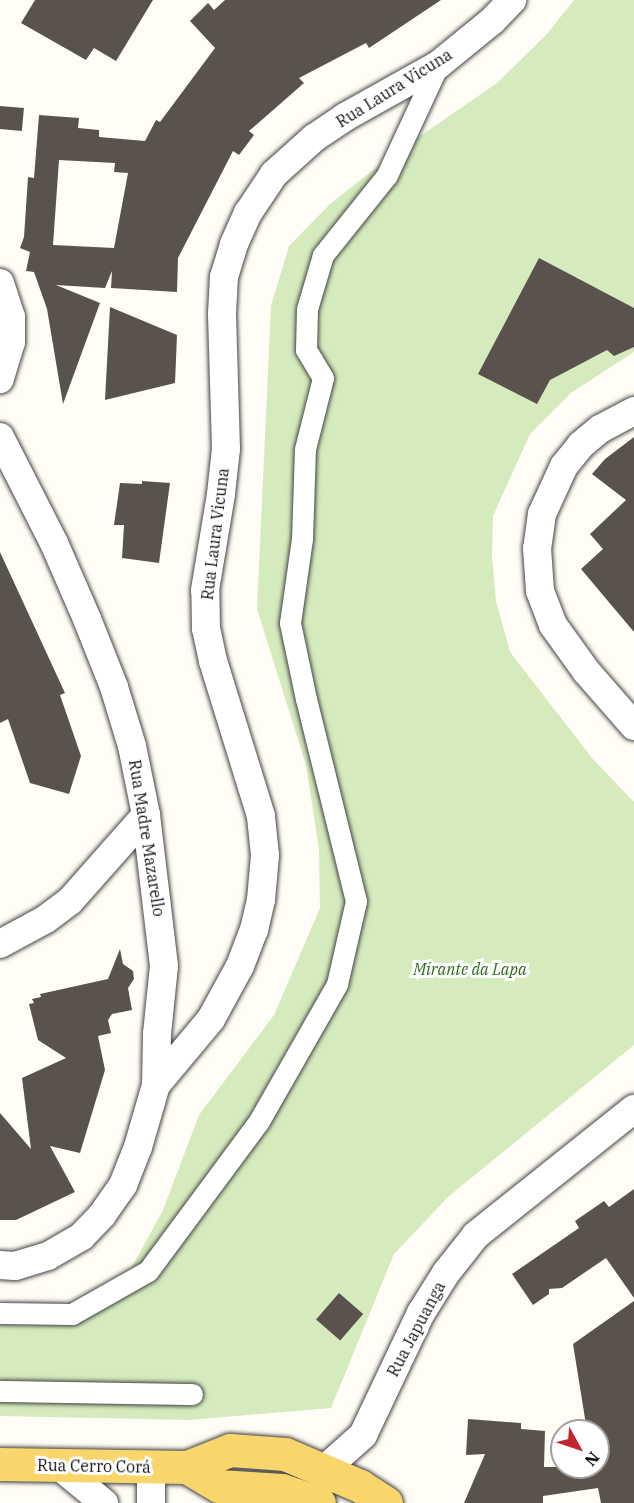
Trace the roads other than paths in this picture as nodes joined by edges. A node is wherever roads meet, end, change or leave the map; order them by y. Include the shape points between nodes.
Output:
1 (512, 0) edge
2 (438, 64) junction
3 (0, 283) edge
4 (0, 379) edge
5 (634, 411) edge
6 (0, 437) edge
7 (634, 726) edge
8 (146, 815) junction
9 (0, 944) edge
10 (156, 1085) junction
11 (634, 1109) edge
12 (0, 1265) edge
13 (0, 1312) edge
14 (0, 1391) edge
15 (192, 1394) dead end
16 (0, 1464) edge
17 (58, 1465) junction
18 (151, 1467) junction
19 (187, 1467) junction
20 (325, 1469) junction
21 (104, 1503) edge
22 (151, 1503) edge
23 (319, 1503) edge
24 (386, 1503) edge

1 - 2 street, Rua Laura Vicuna
2 - 10 street, Rua Laura Vicuna via 345,117 314,138 274,174 248,213 224,277 226,449 205,590 206,629 254,789 265,855 261,900 240,966 211,1019
2 - 13 street via 387,175 323,255 307,309 306,350 323,378 304,449 302,539 290,623 356,901 337,984 259,1121 148,1271 72,1314
3 - 4 street via 11,317 11,342
5 - 7 street via 600,429 581,444 564,466 542,514 537,548 540,591 553,625 586,671
6 - 8 street, Rua Madre Mazarello via 54,543 110,677 132,746
8 - 9 street via 70,901
8 - 10 street, Rua Madre Mazarello via 164,966
10 - 12 street, Rua Laura Vicuna via 123,1185 102,1215 82,1236 48,1256 15,1266
11 - 20 street, Rua Japuanga via 476,1235 421,1313 363,1435
14 - 15 street
16 - 17 main road, Rua Cerro Corá
17 - 18 main road, Rua Cerro Corá
17 - 21 street
18 - 19 main road, Rua Cerro Corá
18 - 22 street
19 - 20 main road, Rua Cerro Corá via 230,1450 285,1454
19 - 23 main road via 219,1486 282,1490
20 - 24 main road, Rua Cerro Corá

